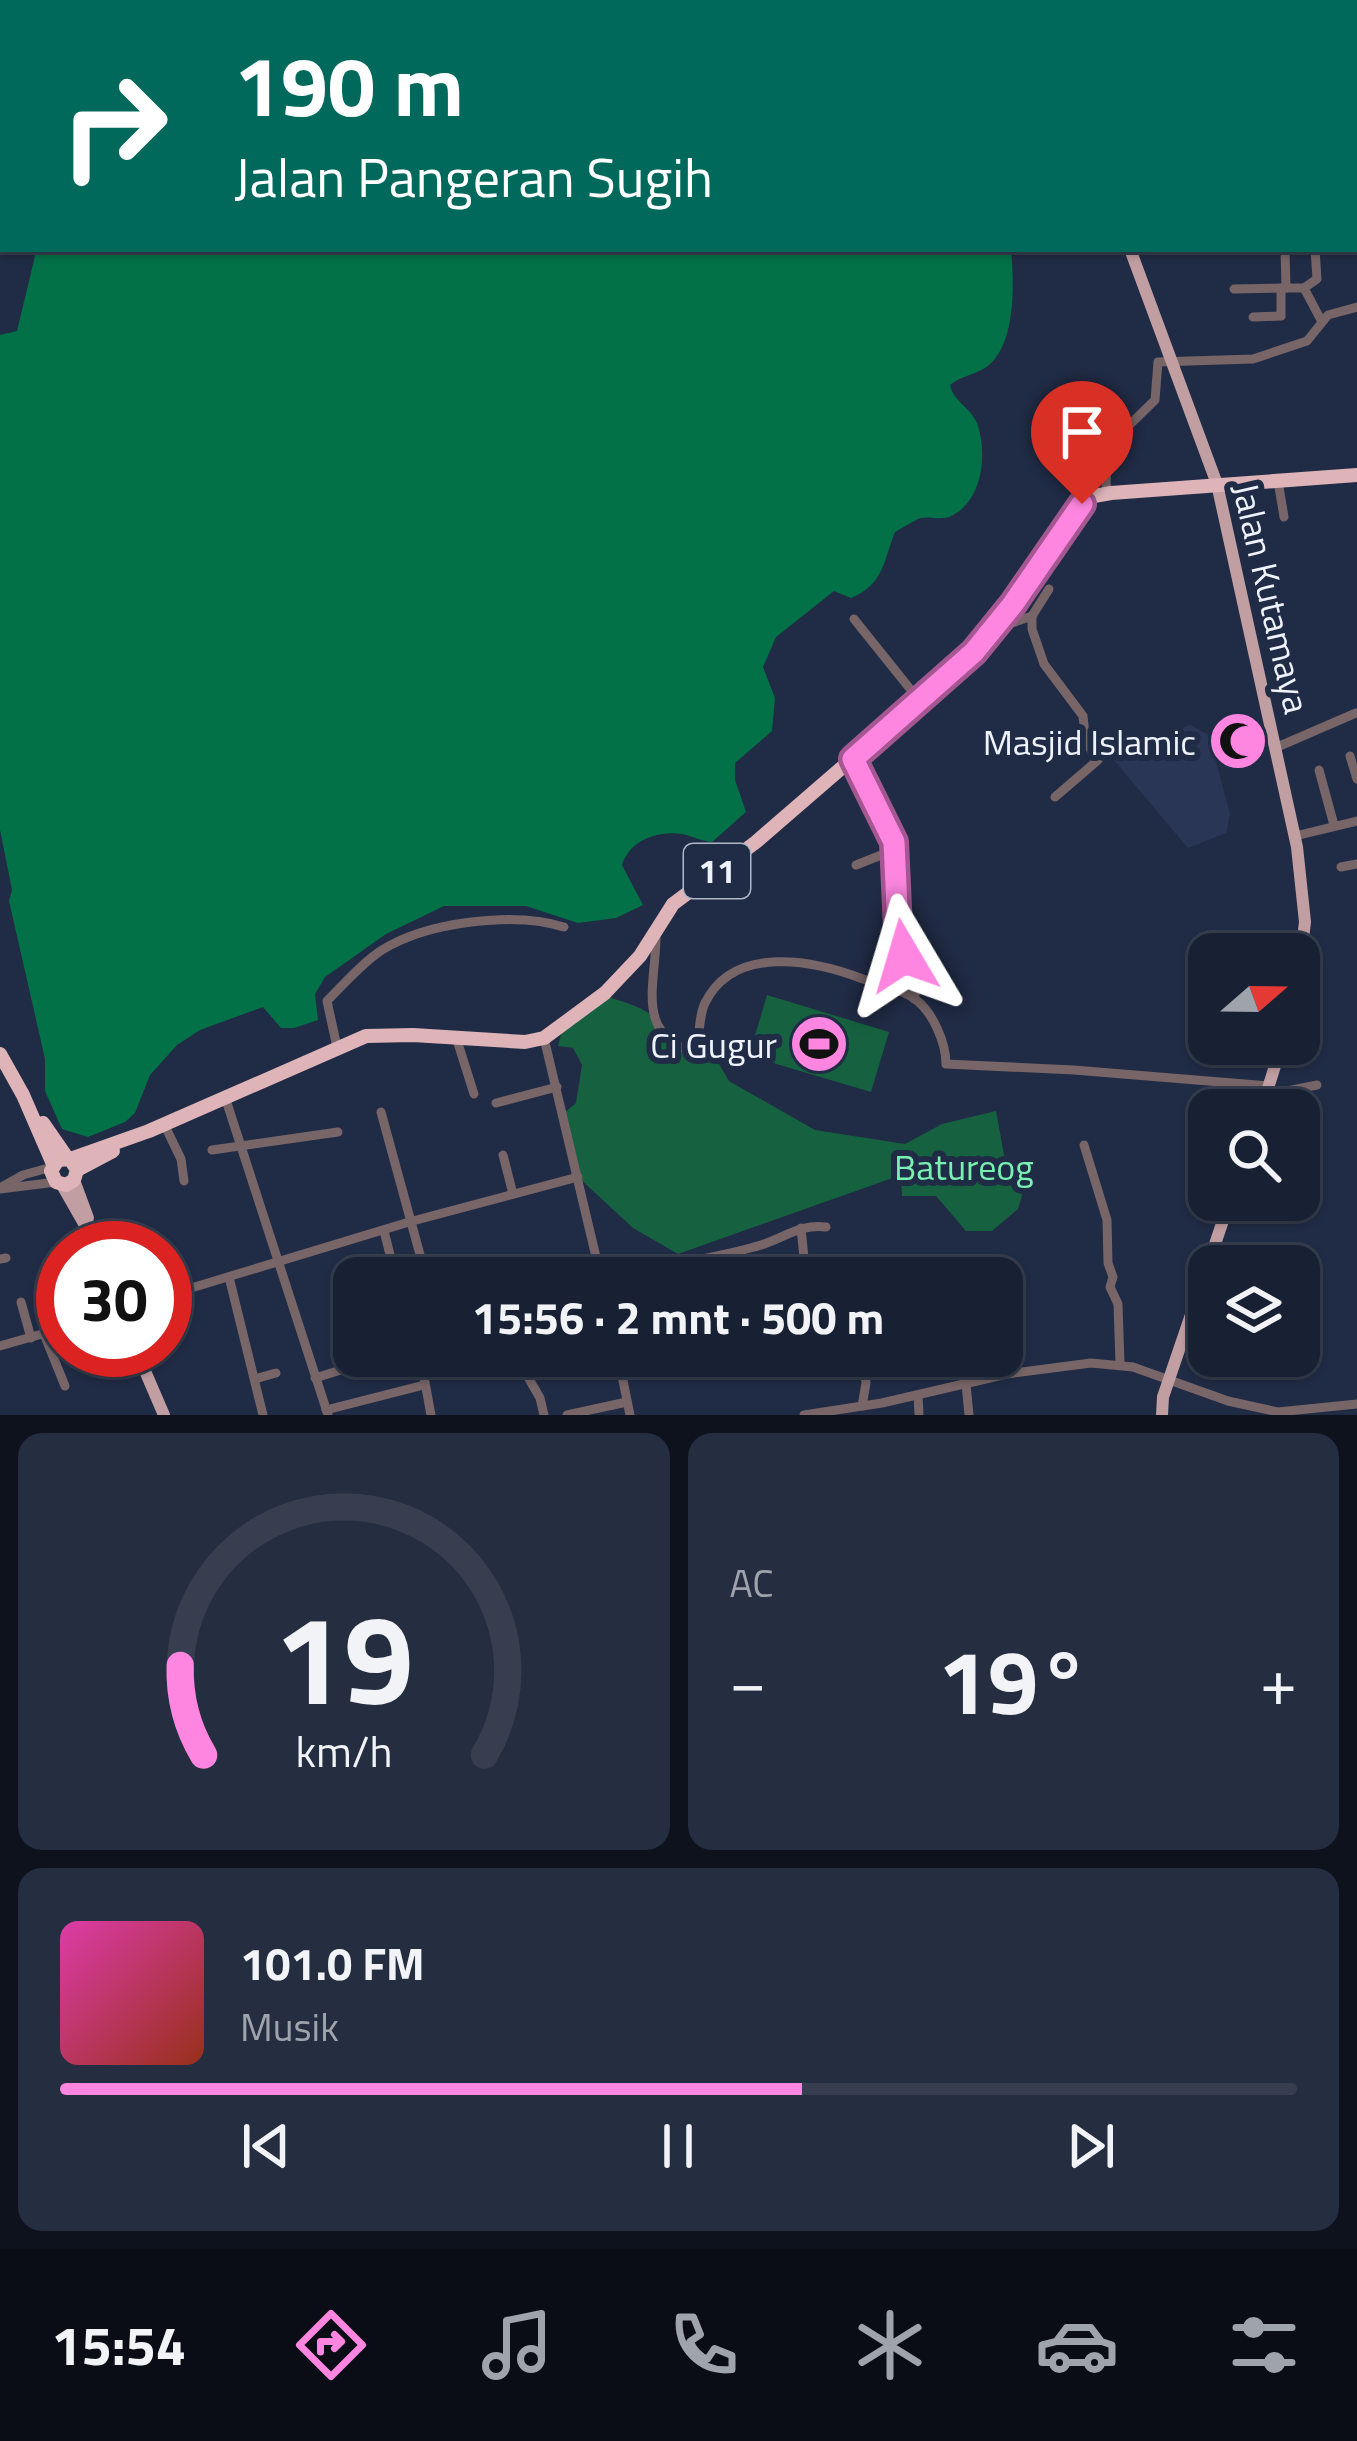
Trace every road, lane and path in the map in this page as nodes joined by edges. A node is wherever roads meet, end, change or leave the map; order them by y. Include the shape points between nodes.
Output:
1 (1131, 252) edge
2 (1285, 252) edge
3 (1316, 252) edge
4 (1304, 287) junction
5 (1284, 288) junction
6 (1234, 289) dead end
7 (1357, 307) edge
8 (1253, 317) dead end
9 (1322, 322) junction
10 (1170, 361) junction
11 (1108, 452) junction
12 (1357, 476) edge
13 (1278, 481) junction
14 (1217, 484) junction
15 (1111, 493) junction
16 (1082, 504) junction
17 (1284, 518) dead end
18 (1049, 589) dead end
19 (1032, 616) junction
20 (854, 619) dead end
21 (1001, 621) junction
22 (919, 700) junction
23 (1356, 713) edge
24 (1275, 748) junction
25 (1350, 756) dead end
26 (853, 759) junction
27 (1319, 770) dead end
28 (1357, 779) edge
29 (1054, 796) dead end
30 (1357, 821) edge
31 (1334, 825) junction
32 (1295, 836) junction
33 (894, 850) junction
34 (1357, 864) edge
35 (856, 865) dead end
36 (1341, 866) dead end
37 (564, 927) dead end
38 (656, 927) junction
39 (1304, 933) edge
40 (914, 999) junction
41 (456, 1037) junction
42 (544, 1038) junction
43 (337, 1047) junction
44 (0, 1054) edge
45 (1317, 1085) dead end
46 (556, 1087) junction
47 (1250, 1089) edge
48 (1284, 1089) edge
49 (473, 1094) dead end
50 (225, 1097) junction
51 (496, 1102) dead end
52 (381, 1112) dead end
53 (164, 1124) junction
54 (338, 1132) dead end
55 (242, 1144) junction
56 (1084, 1145) dead end
57 (212, 1150) dead end
58 (503, 1155) dead end
59 (64, 1171) junction
60 (578, 1177) junction
61 (184, 1181) dead end
62 (0, 1189) edge
63 (513, 1194) junction
64 (86, 1221) edge
65 (1223, 1221) edge
66 (409, 1222) junction
67 (801, 1228) junction
68 (826, 1228) dead end
69 (384, 1231) junction
70 (391, 1257) edge
71 (420, 1257) edge
72 (596, 1257) edge
73 (707, 1257) edge
74 (804, 1257) edge
75 (280, 1262) junction
76 (229, 1277) junction
77 (192, 1288) edge
78 (20, 1302) dead end
79 (36, 1336) edge
80 (31, 1338) junction
81 (0, 1346) edge
82 (1120, 1364) junction
83 (333, 1372) edge
84 (277, 1373) dead end
85 (61, 1377) edge
86 (148, 1377) edge
87 (424, 1377) edge
88 (528, 1377) edge
89 (622, 1377) edge
90 (865, 1377) edge
91 (315, 1378) junction
92 (255, 1379) junction
93 (1172, 1380) junction
94 (966, 1384) junction
95 (424, 1385) junction
96 (64, 1386) dead end
97 (918, 1395) junction
98 (627, 1402) junction
99 (1357, 1404) edge
100 (862, 1406) junction
101 (327, 1413) edge
102 (164, 1415) edge
103 (263, 1415) edge
104 (431, 1415) edge
105 (544, 1415) edge
106 (567, 1415) edge
107 (630, 1415) edge
108 (804, 1415) edge
109 (919, 1415) edge
110 (969, 1415) edge
111 (1162, 1415) edge

1 - 10 main road, Jalan Kutamaya
2 - 5 street
3 - 4 street via 1317,280
4 - 5 street
4 - 9 street
5 - 6 street
5 - 8 street via 1281,316
7 - 9 street
9 - 10 street via 1307,341 1264,356
10 - 11 street via 1157,362 1155,400
10 - 14 main road, Jalan Kutamaya
11 - 15 street
11 - 16 street
12 - 13 highway
13 - 14 highway
13 - 17 street
14 - 15 highway
14 - 24 main road, Jalan Kutamaya
15 - 16 highway
16 - 21 highway, 11
18 - 19 street
19 - 21 street
19 - 29 street via 1044,664 1083,716 1097,760
20 - 22 street
21 - 22 highway, 11
22 - 26 highway, 11
23 - 24 street
24 - 32 main road, Jalan Kutamaya
25 - 28 street
26 - 33 street
26 - 38 highway, 11
27 - 31 street
30 - 31 street
31 - 32 street
32 - 39 main road, Jalan Kutamaya
33 - 35 street
33 - 40 street via 898,929 918,982
34 - 36 street
37 - 43 street via 506,920 396,942 327,1001
38 - 40 street via 652,1016 670,1042 694,1052 704,1005 728,976 756,964 844,972
38 - 42 highway, 11 via 622,977
40 - 47 street via 938,1030 946,1064
41 - 42 highway
41 - 43 highway via 379,1034
41 - 49 street
42 - 46 street
43 - 50 highway
44 - 59 highway
45 - 48 street
46 - 51 street
46 - 60 street
50 - 53 highway
50 - 55 street
52 - 66 street
53 - 59 highway
53 - 61 street
54 - 55 street
55 - 57 street
55 - 75 street
56 - 82 street via 1107,1220
58 - 63 street
59 - 62 street via 16,1178
59 - 64 main road
60 - 63 street
60 - 72 street
63 - 66 street
65 - 93 main road
66 - 69 street
66 - 71 street
67 - 68 street
67 - 73 street
67 - 74 street
69 - 70 street
69 - 75 street
75 - 76 street
75 - 91 street
76 - 77 street
76 - 92 street
78 - 80 street
79 - 80 street
80 - 81 street
82 - 93 street
82 - 94 street
83 - 91 street
84 - 92 street
85 - 96 street
86 - 102 main road
87 - 95 street
88 - 105 street
89 - 98 street
90 - 100 street
91 - 101 street
92 - 103 street
93 - 99 street via 1278,1412
93 - 111 main road
94 - 97 street
94 - 110 street
95 - 101 street
95 - 104 street
97 - 100 street
97 - 109 street
98 - 106 street
98 - 107 street
100 - 108 street

